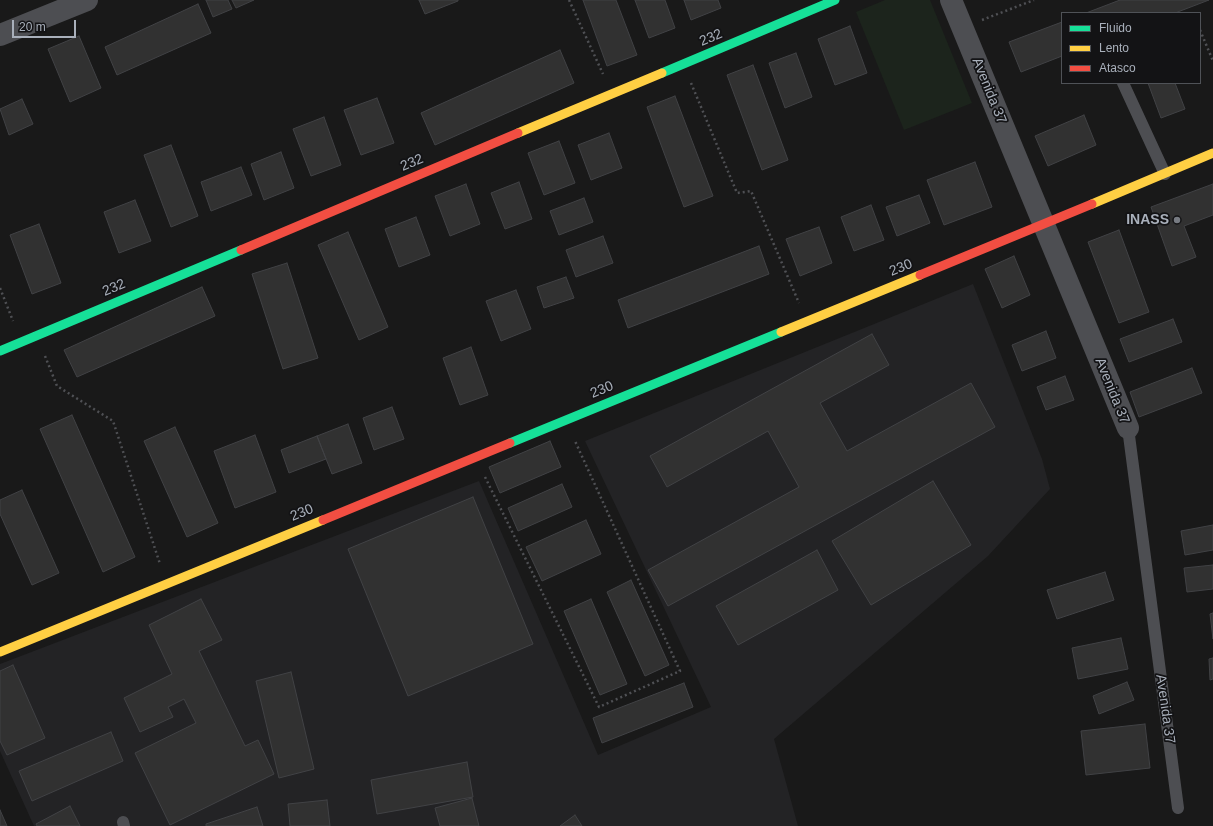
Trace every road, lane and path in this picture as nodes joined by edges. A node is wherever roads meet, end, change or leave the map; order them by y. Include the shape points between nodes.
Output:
1 (87, 0) edge
2 (569, 0) edge
3 (835, 0) edge
4 (951, 0) edge
5 (1034, 0) edge
6 (964, 28) junction
7 (1201, 32) edge
8 (0, 35) edge
9 (1213, 61) edge
10 (684, 65) junction
11 (1123, 84) edge
12 (612, 94) junction
13 (1213, 153) edge
14 (1165, 174) junction
15 (1043, 225) junction
16 (0, 288) edge
17 (807, 322) junction
18 (37, 336) junction
19 (20, 343) junction
20 (0, 351) edge
21 (565, 420) junction
22 (1128, 428) joint
23 (475, 458) junction
24 (166, 584) junction
25 (0, 652) edge
26 (1178, 808) dead end

1 - 8 street
2 - 12 path
3 - 10 street, 232
4 - 6 street, Avenida 37
5 - 6 path
6 - 15 street, Avenida 37
7 - 9 path
10 - 12 street, 232
10 - 17 path via 737,193 751,191
11 - 14 lane
12 - 18 street, 232
13 - 14 street, 230
14 - 15 street, 230
15 - 17 street, 230
15 - 22 street, Avenida 37
16 - 19 path
17 - 21 street, 230
18 - 19 street, 232
18 - 24 path via 57,386 113,422
19 - 20 street, 232
21 - 23 street, 230
21 - 23 path via 680,671 599,707
22 - 26 lane, Avenida 37
23 - 24 street, 230
24 - 25 street, 230

